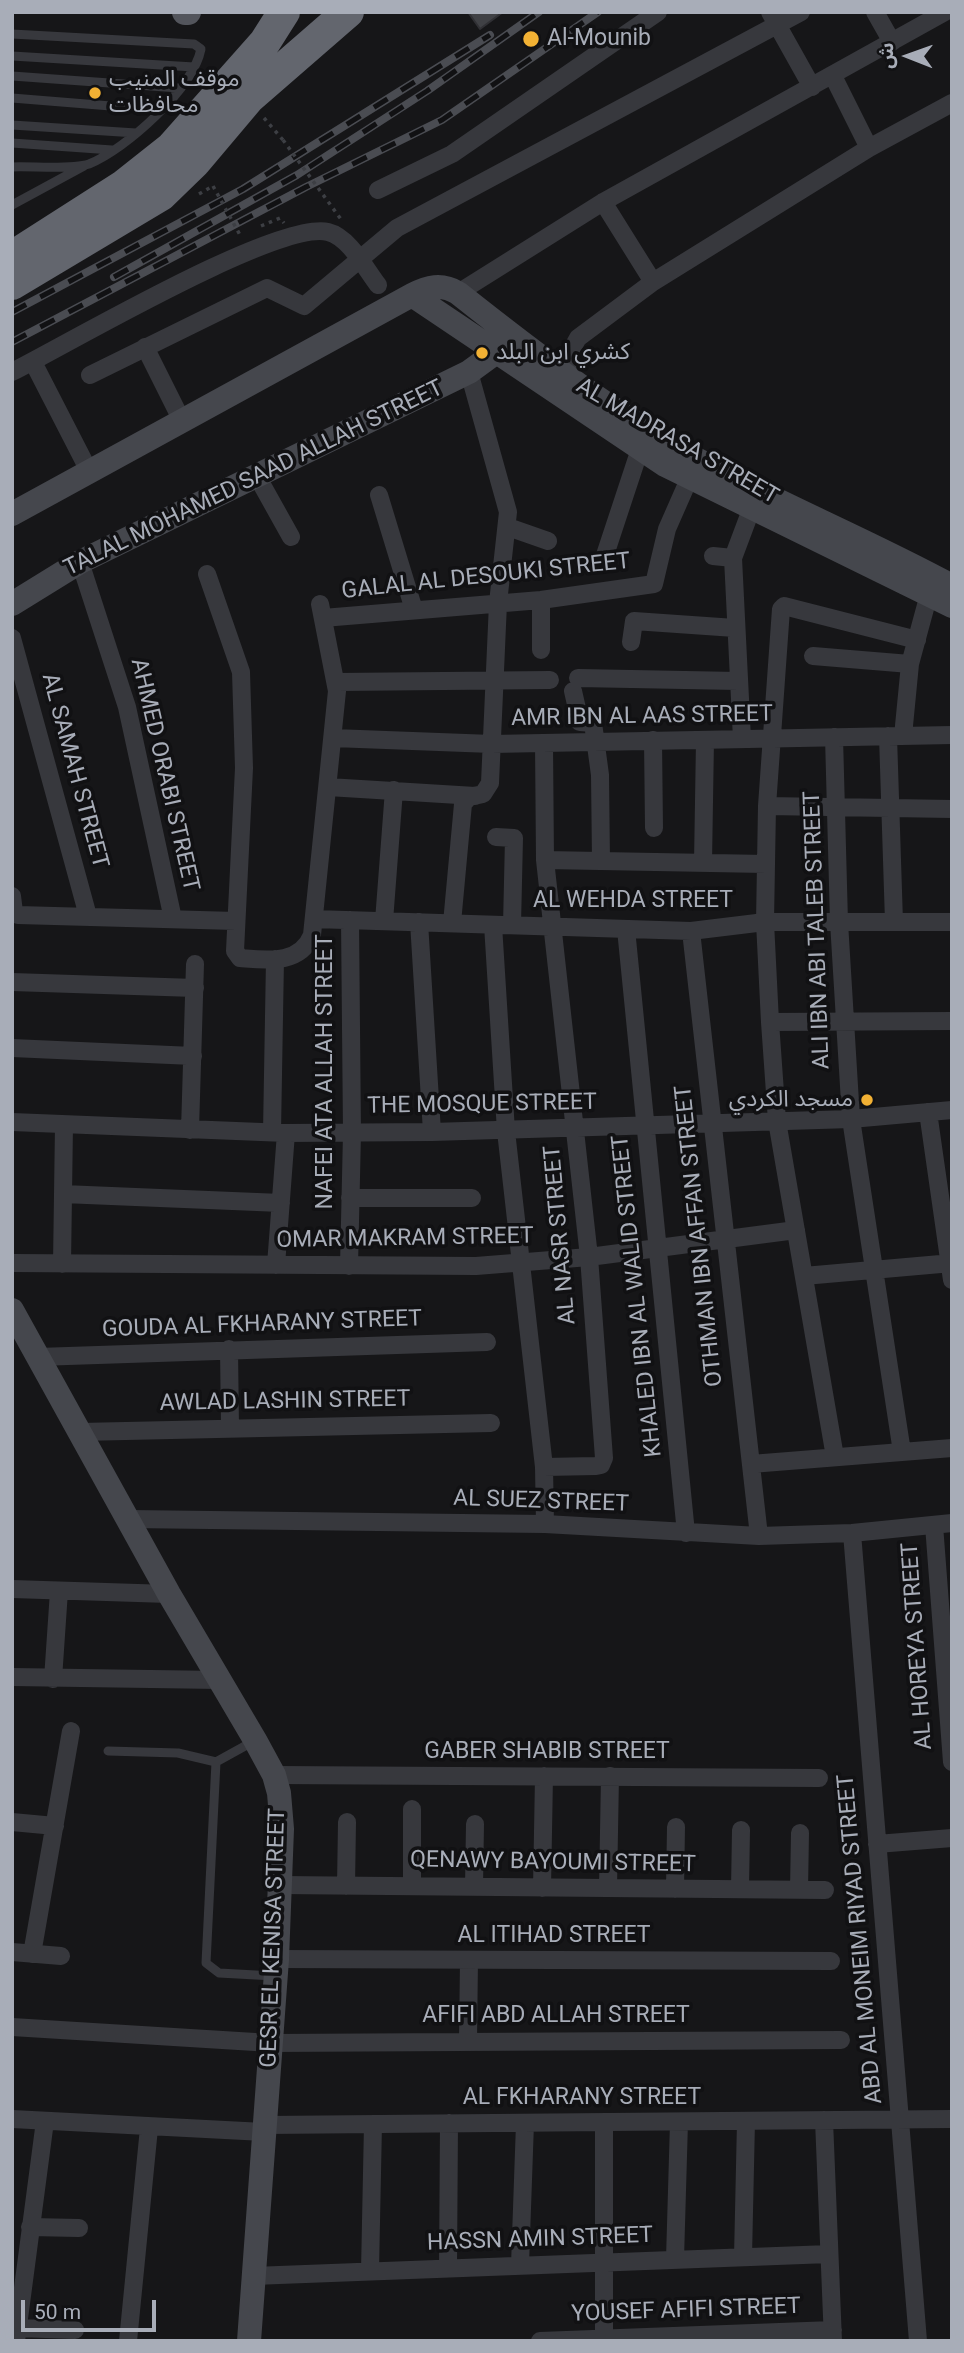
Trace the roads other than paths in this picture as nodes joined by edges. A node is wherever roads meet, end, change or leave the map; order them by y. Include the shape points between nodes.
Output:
1 (284, 12) edge
2 (348, 12) edge
3 (658, 12) edge
4 (800, 12) edge
5 (876, 12) edge
6 (945, 12) edge
7 (774, 19) edge
8 (12, 34) edge
9 (892, 42) junction
10 (12, 56) edge
11 (194, 67) junction
12 (12, 76) edge
13 (833, 76) junction
14 (812, 87) junction
15 (179, 88) junction
16 (12, 98) edge
17 (952, 103) edge
18 (160, 110) junction
19 (12, 125) edge
20 (136, 133) junction
21 (12, 143) edge
22 (869, 148) junction
23 (113, 150) junction
24 (87, 165) junction
25 (12, 167) edge
26 (378, 190) dead end
27 (603, 202) junction
28 (12, 205) edge
29 (12, 257) edge
30 (357, 258) junction
31 (653, 282) junction
32 (12, 284) edge
33 (378, 285) dead end
34 (458, 293) junction
35 (412, 295) junction
36 (145, 347) junction
37 (495, 354) junction
38 (33, 362) junction
39 (12, 372) edge
40 (469, 372) junction
41 (90, 375) dead end
42 (568, 391) junction
43 (182, 421) junction
44 (640, 449) junction
45 (89, 471) junction
46 (257, 476) junction
47 (689, 479) junction
48 (379, 495) dead end
49 (751, 510) junction
50 (12, 514) edge
51 (508, 527) junction
52 (291, 537) dead end
53 (548, 541) dead end
54 (713, 555) dead end
55 (604, 558) dead end
56 (733, 558) junction
57 (80, 562) junction
58 (207, 574) dead end
59 (940, 590) edge
60 (541, 600) junction
61 (498, 603) junction
62 (12, 604) edge
63 (952, 606) edge
64 (414, 610) junction
65 (735, 628) junction
66 (12, 638) edge
67 (916, 640) junction
68 (631, 642) dead end
69 (541, 650) dead end
70 (813, 656) dead end
71 (910, 664) junction
72 (550, 680) dead end
73 (495, 681) junction
74 (738, 681) junction
75 (337, 682) junction
76 (740, 706) junction
77 (772, 709) junction
78 (952, 735) edge
79 (895, 736) junction
80 (834, 737) junction
81 (333, 738) junction
82 (769, 738) junction
83 (742, 739) junction
84 (653, 740) junction
85 (705, 740) junction
86 (595, 741) junction
87 (492, 744) junction
88 (544, 744) junction
89 (328, 786) junction
90 (394, 790) junction
91 (475, 796) junction
92 (767, 806) junction
93 (837, 807) junction
94 (890, 808) junction
95 (952, 809) edge
96 (654, 828) dead end
97 (496, 836) dead end
98 (545, 860) junction
99 (601, 861) junction
100 (703, 863) junction
101 (766, 864) junction
102 (12, 896) edge
103 (88, 916) junction
104 (173, 919) junction
105 (314, 919) junction
106 (350, 920) junction
107 (236, 921) junction
108 (384, 921) junction
109 (419, 922) junction
110 (765, 922) junction
111 (839, 922) junction
112 (894, 922) junction
113 (952, 922) edge
114 (452, 923) junction
115 (493, 925) junction
116 (512, 925) junction
117 (551, 927) junction
118 (626, 929) junction
119 (691, 931) junction
120 (275, 959) junction
121 (195, 964) dead end
122 (12, 982) edge
123 (195, 988) junction
124 (845, 1021) junction
125 (952, 1021) edge
126 (771, 1022) junction
127 (12, 1048) edge
128 (192, 1056) junction
129 (952, 1111) edge
130 (928, 1112) junction
131 (851, 1119) junction
132 (777, 1121) junction
133 (12, 1122) edge
134 (712, 1124) junction
135 (64, 1125) junction
136 (646, 1126) junction
137 (576, 1128) junction
138 (190, 1130) junction
139 (506, 1131) junction
140 (279, 1132) junction
141 (432, 1132) junction
142 (352, 1133) junction
143 (63, 1194) junction
144 (351, 1198) junction
145 (472, 1198) dead end
146 (281, 1203) junction
147 (796, 1230) junction
148 (725, 1241) junction
149 (657, 1248) junction
150 (589, 1257) junction
151 (12, 1264) edge
152 (62, 1264) junction
153 (521, 1264) junction
154 (276, 1265) junction
155 (349, 1266) junction
156 (951, 1269) edge
157 (874, 1270) junction
158 (804, 1276) junction
159 (12, 1310) edge
160 (487, 1342) dead end
161 (229, 1349) junction
162 (38, 1357) junction
163 (491, 1423) dead end
164 (230, 1427) junction
165 (80, 1432) junction
166 (952, 1448) edge
167 (902, 1452) junction
168 (835, 1457) junction
169 (751, 1464) junction
170 (544, 1467) junction
171 (128, 1520) junction
172 (545, 1524) junction
173 (952, 1524) edge
174 (933, 1525) junction
175 (685, 1533) junction
176 (852, 1533) junction
177 (759, 1536) junction
178 (12, 1588) edge
179 (60, 1591) junction
180 (169, 1594) junction
181 (12, 1677) edge
182 (53, 1679) junction
183 (220, 1680) junction
184 (71, 1731) dead end
185 (255, 1740) junction
186 (108, 1751) dead end
187 (216, 1762) junction
188 (952, 1762) edge
189 (274, 1775) junction
190 (544, 1776) junction
191 (610, 1776) junction
192 (819, 1778) dead end
193 (412, 1809) dead end
194 (12, 1822) edge
195 (347, 1822) dead end
196 (475, 1824) dead end
197 (55, 1826) junction
198 (676, 1827) dead end
199 (741, 1830) dead end
200 (800, 1833) dead end
201 (952, 1838) edge
202 (877, 1844) junction
203 (280, 1885) junction
204 (346, 1886) junction
205 (412, 1886) junction
206 (474, 1887) junction
207 (542, 1888) junction
208 (608, 1888) junction
209 (674, 1889) junction
210 (740, 1889) junction
211 (799, 1890) junction
212 (825, 1890) dead end
213 (12, 1952) edge
214 (32, 1954) junction
215 (61, 1956) dead end
216 (469, 1960) junction
217 (831, 1961) dead end
218 (276, 1968) junction
219 (12, 2027) edge
220 (841, 2039) dead end
221 (468, 2040) junction
222 (271, 2043) junction
223 (12, 2119) edge
224 (952, 2119) edge
225 (824, 2120) junction
226 (900, 2120) junction
227 (45, 2121) junction
228 (747, 2121) junction
229 (604, 2122) junction
230 (679, 2122) junction
231 (449, 2123) junction
232 (525, 2123) junction
233 (373, 2124) junction
234 (149, 2128) junction
235 (264, 2129) junction
236 (30, 2227) junction
237 (79, 2228) dead end
238 (830, 2254) junction
239 (743, 2257) junction
240 (675, 2259) junction
241 (603, 2262) junction
242 (520, 2265) junction
243 (448, 2268) junction
244 (370, 2271) junction
245 (253, 2276) junction
246 (75, 2330) dead end
247 (16, 2334) edge
248 (833, 2335) edge
249 (798, 2336) edge
250 (737, 2337) edge
251 (676, 2338) edge
252 (604, 2340) edge
253 (128, 2341) edge
254 (249, 2341) edge
255 (540, 2341) edge
256 (918, 2341) edge

1 - 29 highway via 265,42 171,148 123,186
2 - 32 highway via 249,98 161,195
3 - 26 street via 452,154
4 - 7 street
5 - 9 street
6 - 9 street
7 - 14 street
7 - 30 street via 397,228
8 - 11 lane via 194,44 201,49
9 - 13 street
10 - 11 lane
11 - 15 lane
12 - 15 lane
13 - 14 street
13 - 22 street
14 - 27 street
15 - 18 lane
16 - 18 lane
17 - 22 street
18 - 20 lane
19 - 20 lane
20 - 23 lane
21 - 23 lane
22 - 31 street
23 - 24 lane
24 - 25 lane
24 - 28 lane
27 - 31 street
27 - 34 street
30 - 33 street
30 - 36 street via 304,306 267,288
30 - 38 street via 330,232 303,233 235,256
31 - 42 street via 578,338 568,356
34 - 35 main road via 439,286
34 - 42 main road, AL MADRASA STREET
35 - 37 main road, AL MADRASA STREET
35 - 43 main road
36 - 41 street
36 - 43 street
37 - 40 main road, TALAL MOHAMED SAAD ALLAH STREET
37 - 42 main road, AL MADRASA STREET
38 - 39 street
38 - 45 street
40 - 46 main road, TALAL MOHAMED SAAD ALLAH STREET
40 - 51 street via 508,512
42 - 44 main road, AL MADRASA STREET
42 - 59 main road, AL MADRASA STREET
43 - 45 main road
44 - 47 main road, AL MADRASA STREET
44 - 55 street
45 - 50 main road
46 - 52 street
46 - 57 main road, TALAL MOHAMED SAAD ALLAH STREET
47 - 49 main road, AL MADRASA STREET
47 - 60 street, GALAL AL DESOUKI STREET via 667,529 654,584
48 - 64 street
49 - 56 street
49 - 59 main road, AL MADRASA STREET
51 - 53 street
51 - 61 street
54 - 56 street
56 - 65 street
57 - 62 main road, TALAL MOHAMED SAAD ALLAH STREET
57 - 104 street, AHMED ORABI STREET via 127,707
58 - 107 street via 241,672 244,768
59 - 63 main road, AL MADRASA STREET
59 - 67 street
60 - 61 street, GALAL AL DESOUKI STREET
60 - 69 street
61 - 64 street, GALAL AL DESOUKI STREET
61 - 73 street
64 - 75 street, GALAL AL DESOUKI STREET via 322,611
65 - 68 street via 633,622
65 - 74 street
66 - 103 street, AL SAMAH STREET
67 - 71 street
67 - 77 street via 782,607
70 - 71 street
71 - 79 street
72 - 73 street
73 - 75 street
73 - 87 street
74 - 76 street
74 - 86 street via 576,685 580,722 593,723
75 - 81 street
76 - 77 street
76 - 83 street
77 - 82 street
78 - 79 street, AMR IBN AL AAS STREET
79 - 80 street, AMR IBN AL AAS STREET
79 - 94 street
80 - 82 street, AMR IBN AL AAS STREET
80 - 93 street, ALI IBN ABI TALEB STREET
81 - 87 street, AMR IBN AL AAS STREET
81 - 89 street
82 - 83 street, AMR IBN AL AAS STREET
82 - 92 street
83 - 85 street, AMR IBN AL AAS STREET
84 - 85 street, AMR IBN AL AAS STREET
84 - 86 street, AMR IBN AL AAS STREET
84 - 96 street
85 - 100 street
86 - 88 street, AMR IBN AL AAS STREET
86 - 99 street
87 - 88 street, AMR IBN AL AAS STREET
87 - 91 street via 489,787
88 - 98 street, AL NASR STREET
89 - 90 street
89 - 105 street
90 - 91 street
90 - 108 street
91 - 114 street via 466,799 462,807
92 - 93 street
92 - 101 street
93 - 94 street
93 - 111 street, ALI IBN ABI TALEB STREET
94 - 95 street
94 - 112 street
97 - 116 street via 514,838
98 - 99 street
98 - 117 street, AL NASR STREET
99 - 100 street
100 - 101 street
101 - 110 street
102 - 103 street via 18,915
103 - 104 street
104 - 107 street
105 - 106 street, AL WEHDA STREET
105 - 120 street via 304,948 291,957
106 - 108 street, AL WEHDA STREET
106 - 142 street, NAFEI ATA ALLAH STREET
107 - 120 street via 236,956
108 - 109 street, AL WEHDA STREET
109 - 114 street, AL WEHDA STREET
109 - 141 street
110 - 111 street, AL WEHDA STREET
110 - 119 street, AL WEHDA STREET
110 - 126 street
111 - 112 street, AL WEHDA STREET
111 - 124 street, ALI IBN ABI TALEB STREET
112 - 113 street, AL WEHDA STREET
114 - 115 street, AL WEHDA STREET
115 - 116 street, AL WEHDA STREET
115 - 139 street
116 - 117 street, AL WEHDA STREET
117 - 118 street, AL WEHDA STREET
117 - 137 street, AL NASR STREET
118 - 119 street, AL WEHDA STREET
118 - 136 street, KHALED IBN AL WALID STREET
119 - 134 street, OTHMAN IBN AFFAN STREET
120 - 140 street
121 - 123 street
122 - 123 street
123 - 128 street
124 - 125 street
124 - 126 street
124 - 131 street, ALI IBN ABI TALEB STREET
126 - 132 street
127 - 128 street
128 - 138 street
129 - 130 street, THE MOSQUE STREET
130 - 131 street, THE MOSQUE STREET
130 - 156 street
131 - 132 street, THE MOSQUE STREET
131 - 157 street, ALI IBN ABI TALEB STREET
132 - 134 street, THE MOSQUE STREET
132 - 147 street
133 - 135 street, THE MOSQUE STREET
134 - 136 street, THE MOSQUE STREET
134 - 148 street, OTHMAN IBN AFFAN STREET
135 - 138 street, THE MOSQUE STREET
135 - 143 street
136 - 137 street, THE MOSQUE STREET
136 - 149 street, KHALED IBN AL WALID STREET
137 - 139 street, THE MOSQUE STREET
137 - 150 street, AL NASR STREET
138 - 140 street, THE MOSQUE STREET
139 - 141 street, THE MOSQUE STREET
139 - 153 street
140 - 142 street, THE MOSQUE STREET
140 - 146 street
141 - 142 street, THE MOSQUE STREET
142 - 144 street, NAFEI ATA ALLAH STREET
143 - 146 street
143 - 152 street
144 - 145 street
144 - 155 street, NAFEI ATA ALLAH STREET
146 - 154 street
147 - 148 street, OMAR MAKRAM STREET
147 - 158 street
148 - 149 street, OMAR MAKRAM STREET
148 - 169 street, OTHMAN IBN AFFAN STREET
149 - 150 street, OMAR MAKRAM STREET
149 - 175 street, KHALED IBN AL WALID STREET
150 - 153 street, OMAR MAKRAM STREET
150 - 170 street, AL NASR STREET via 604,1462
151 - 152 street, OMAR MAKRAM STREET
152 - 154 street, OMAR MAKRAM STREET
153 - 155 street, OMAR MAKRAM STREET
153 - 170 street
154 - 155 street, OMAR MAKRAM STREET
156 - 157 street
157 - 158 street
157 - 167 street, ALI IBN ABI TALEB STREET
158 - 168 street
159 - 162 main road, GESR EL KENISA STREET
160 - 161 street, GOUDA AL FKHARANY STREET
161 - 162 street, GOUDA AL FKHARANY STREET
161 - 164 street
162 - 165 main road, GESR EL KENISA STREET
163 - 164 street, AWLAD LASHIN STREET
164 - 165 street, AWLAD LASHIN STREET
165 - 171 main road, GESR EL KENISA STREET
166 - 167 street
167 - 168 street
168 - 169 street
169 - 177 street, OTHMAN IBN AFFAN STREET
170 - 172 street
171 - 172 street, AL SUEZ STREET
171 - 180 main road, GESR EL KENISA STREET
172 - 175 street, AL SUEZ STREET
173 - 174 street, AL SUEZ STREET
174 - 176 street, AL SUEZ STREET
174 - 188 street, AL HOREYA STREET
175 - 177 street, AL SUEZ STREET
176 - 177 street, AL SUEZ STREET
176 - 202 street, ABD AL MONEIM RIYAD STREET
178 - 179 street
179 - 180 street
179 - 182 street
180 - 183 main road, GESR EL KENISA STREET
181 - 182 street
182 - 183 street
183 - 185 main road, GESR EL KENISA STREET
184 - 197 street
185 - 187 lane
185 - 189 main road, GESR EL KENISA STREET
186 - 187 lane via 178,1753
187 - 218 lane via 206,1963 219,1973
189 - 190 street, GABER SHABIB STREET
189 - 203 main road, GESR EL KENISA STREET via 282,1811
190 - 191 street, GABER SHABIB STREET
190 - 207 street
191 - 192 street, GABER SHABIB STREET
191 - 208 street
193 - 205 street
194 - 197 street
195 - 204 street
196 - 206 street
197 - 214 street
198 - 209 street
199 - 210 street
200 - 211 street
201 - 202 street
202 - 226 street, ABD AL MONEIM RIYAD STREET
203 - 204 street, QENAWY BAYOUMI STREET
203 - 218 main road, GESR EL KENISA STREET
204 - 205 street, QENAWY BAYOUMI STREET
205 - 206 street, QENAWY BAYOUMI STREET
206 - 207 street, QENAWY BAYOUMI STREET
207 - 208 street, QENAWY BAYOUMI STREET
208 - 209 street, QENAWY BAYOUMI STREET
209 - 210 street, QENAWY BAYOUMI STREET
210 - 211 street, QENAWY BAYOUMI STREET
211 - 212 street, QENAWY BAYOUMI STREET
213 - 214 street
214 - 215 street
216 - 217 street, AL ITIHAD STREET
216 - 218 street, AL ITIHAD STREET
216 - 221 street
218 - 222 main road, GESR EL KENISA STREET
219 - 222 street, AFIFI ABD ALLAH STREET
220 - 221 street, AFIFI ABD ALLAH STREET
221 - 222 street, AFIFI ABD ALLAH STREET
222 - 235 main road, GESR EL KENISA STREET
223 - 227 street, AL FKHARANY STREET
224 - 226 street, AL FKHARANY STREET
225 - 226 street, AL FKHARANY STREET
225 - 228 street, AL FKHARANY STREET
225 - 238 street
226 - 256 street, ABD AL MONEIM RIYAD STREET
227 - 234 street, AL FKHARANY STREET
227 - 236 street
228 - 230 street, AL FKHARANY STREET
228 - 239 street
229 - 230 street, AL FKHARANY STREET
229 - 232 street, AL FKHARANY STREET
229 - 241 street
230 - 240 street
231 - 232 street, AL FKHARANY STREET
231 - 233 street, AL FKHARANY STREET
231 - 243 street
232 - 242 street
233 - 235 street, AL FKHARANY STREET
233 - 244 street
234 - 235 street, AL FKHARANY STREET
234 - 253 street
235 - 245 main road, GESR EL KENISA STREET
236 - 237 street
236 - 247 street
238 - 239 street, HASSN AMIN STREET
238 - 248 street
239 - 240 street, HASSN AMIN STREET
240 - 241 street, HASSN AMIN STREET
241 - 242 street, HASSN AMIN STREET
241 - 252 street
242 - 243 street, HASSN AMIN STREET
243 - 244 street, HASSN AMIN STREET
244 - 245 street, HASSN AMIN STREET
245 - 254 main road, GESR EL KENISA STREET
246 - 247 street
248 - 249 street, YOUSEF AFIFI STREET
249 - 250 street, YOUSEF AFIFI STREET
250 - 251 street, YOUSEF AFIFI STREET
251 - 252 street, YOUSEF AFIFI STREET
252 - 255 street, YOUSEF AFIFI STREET

